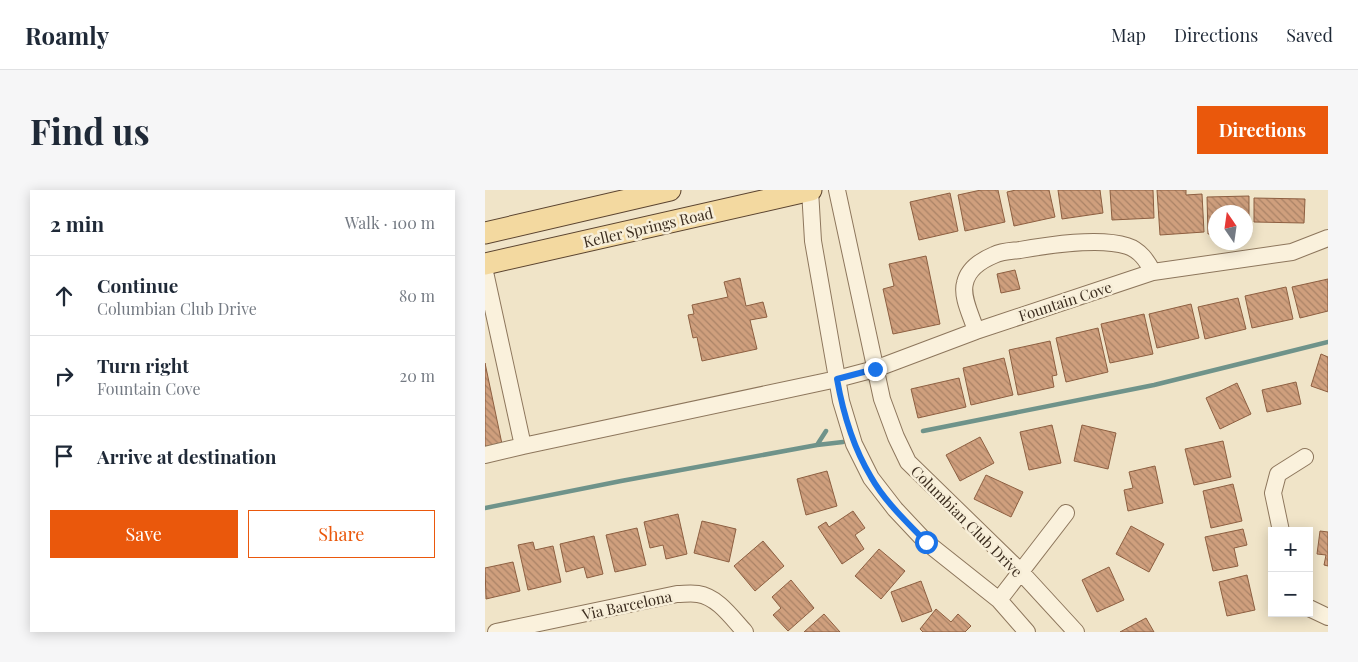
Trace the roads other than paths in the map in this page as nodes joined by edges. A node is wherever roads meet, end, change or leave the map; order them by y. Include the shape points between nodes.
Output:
1 (670, 190) edge
2 (810, 190) edge
3 (837, 190) edge
4 (485, 233) edge
5 (1328, 238) edge
6 (485, 264) edge
7 (485, 272) edge
8 (1153, 272) junction
9 (976, 331) junction
10 (875, 369) junction
11 (837, 379) junction
12 (523, 446) junction
13 (485, 455) edge
14 (1305, 457) dead end
15 (1066, 513) dead end
16 (1280, 527) edge
17 (1019, 572) junction
18 (999, 600) junction
19 (1313, 610) edge
20 (1328, 617) edge
21 (552, 626) edge
22 (496, 632) edge
23 (745, 632) edge
24 (1027, 632) edge
25 (1076, 632) edge

1 - 4 main road, Keller Springs Road
2 - 6 main road, Keller Springs Road
2 - 11 street via 813,241
3 - 10 street, Columbian Club Drive
5 - 8 street, Fountain Cove via 1292,252
7 - 12 street
8 - 9 street, Fountain Cove
8 - 9 street via 1145,258 1127,246 1106,243 1040,246 996,254 980,262 965,283 965,295
9 - 10 street, Fountain Cove
10 - 11 street, Fountain Cove
10 - 17 street, Columbian Club Drive via 882,399 908,462
11 - 12 street, Fountain Cove
11 - 18 street via 854,444 871,478 926,542
12 - 13 street, Fountain Cove
14 - 16 street via 1278,474 1273,493
15 - 17 street
17 - 18 street
17 - 25 street, Columbian Club Drive
18 - 24 street
19 - 20 street
21 - 22 street, Via Barcelona
21 - 23 street, Via Barcelona via 677,594 697,594 710,597

